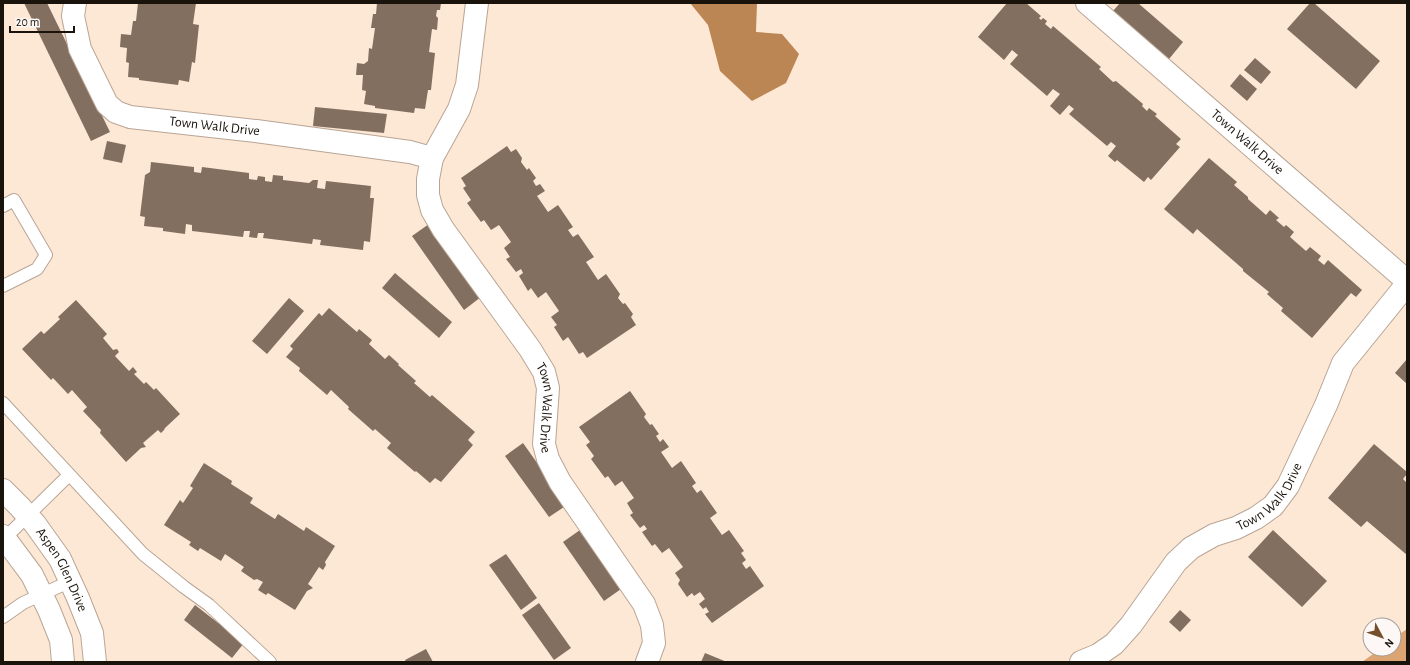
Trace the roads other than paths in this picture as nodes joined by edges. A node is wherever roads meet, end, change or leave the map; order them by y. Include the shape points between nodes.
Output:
1 (75, 3) edge
2 (477, 3) edge
3 (1087, 3) edge
4 (432, 158) junction
5 (3, 206) edge
6 (1407, 280) edge
7 (1407, 284) edge
8 (3, 286) edge
9 (3, 403) edge
10 (69, 475) junction
11 (3, 490) edge
12 (28, 515) junction
13 (4, 537) edge
14 (71, 581) junction
15 (41, 594) junction
16 (3, 617) edge
17 (63, 662) edge
18 (95, 662) edge
19 (270, 662) edge
20 (647, 662) edge
21 (1081, 662) edge

1 - 4 street, Town Walk Drive via 73,16 80,48 107,104 116,112 130,117 410,152
2 - 4 street, Town Walk Drive via 467,85 459,109
3 - 6 street, Town Walk Drive
4 - 20 street, Town Walk Drive via 428,195 432,210 544,372 548,388 544,444 548,459 560,482 644,604 652,625 654,643
5 - 8 lane via 14,200 46,255 37,269
7 - 21 street, Town Walk Drive via 1343,362 1288,486 1272,506 1256,518 1214,535 1191,548 1176,562 1131,625 1114,644
9 - 10 lane
10 - 12 lane
10 - 19 lane via 143,554 209,605
11 - 12 street, Aspen Glen Drive
12 - 13 lane
12 - 14 street, Aspen Glen Drive via 60,559
13 - 15 street, Aspen Glen Drive via 32,575
14 - 15 lane
14 - 18 street, Aspen Glen Drive via 92,633
15 - 16 lane
15 - 17 street, Aspen Glen Drive via 61,640

